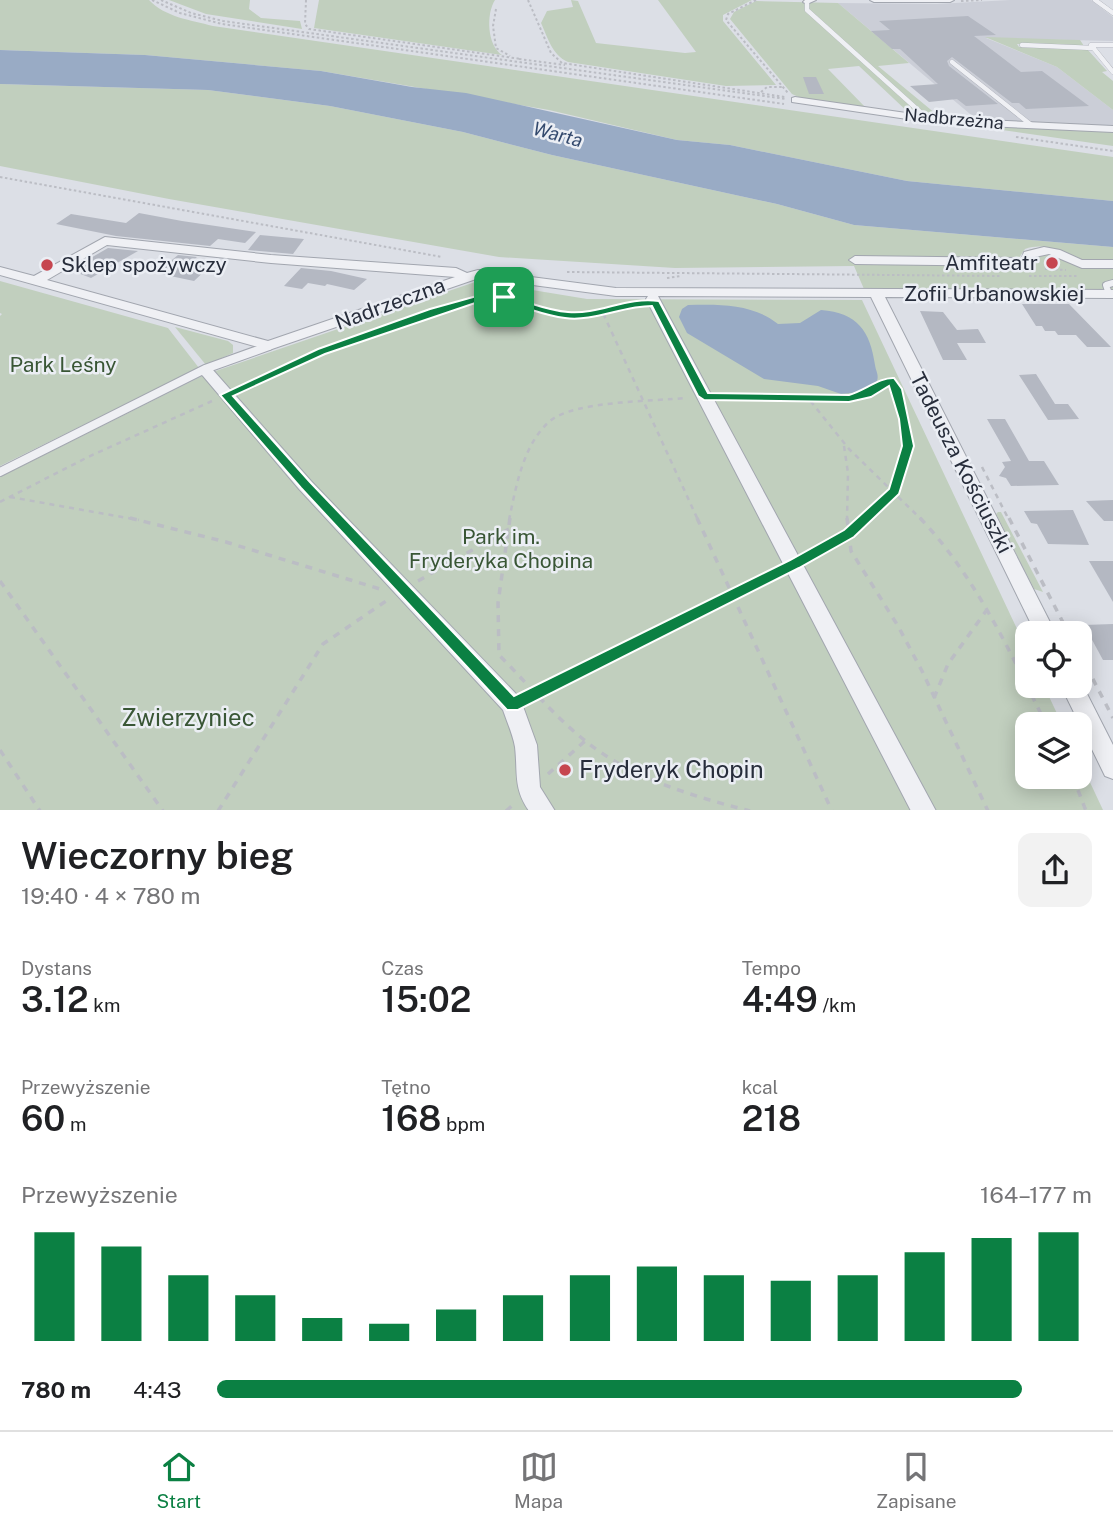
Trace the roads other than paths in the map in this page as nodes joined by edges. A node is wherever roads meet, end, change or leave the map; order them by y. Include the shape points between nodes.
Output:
1 (874, 0) edge
2 (950, 0) edge
3 (1095, 0) edge
4 (809, 1) edge
5 (1113, 13) edge
6 (1022, 45) dead end
7 (1113, 45) edge
8 (1093, 48) junction
9 (952, 62) dead end
10 (1113, 72) edge
11 (789, 100) road end
12 (928, 119) junction
13 (1030, 124) junction
14 (1113, 129) edge
15 (1113, 264) edge
16 (859, 269) road end
17 (0, 271) edge
18 (464, 278) junction
19 (36, 281) junction
20 (1112, 290) edge
21 (876, 293) junction
22 (653, 299) dead end
23 (269, 346) junction
24 (208, 373) dead end
25 (0, 472) edge
26 (1040, 621) edge
27 (1078, 698) edge
28 (1113, 768) edge
29 (543, 810) edge
30 (924, 810) edge

1 - 2 street
3 - 5 lane
4 - 12 lane via 807,10
6 - 8 lane
7 - 8 lane via 1092,44
8 - 10 lane
9 - 13 lane
11 - 12 street, Nadbrzeżna
12 - 13 street, Nadbrzeżna
13 - 14 street, Nadbrzeżna
15 - 16 street via 1077,263 1045,250 1029,254 1028,262
17 - 19 street
18 - 19 street via 456,272 104,241
18 - 21 street, Nadrzeczna via 478,274 616,292
18 - 23 street, Nadrzeczna
19 - 23 street
20 - 21 street, Zofii Urbanowskiej
21 - 26 street, Tadeusza Kościuszki
22 - 30 street
23 - 25 lane via 205,369
24 - 29 street via 305,485 512,705 526,745 529,791
27 - 28 street

